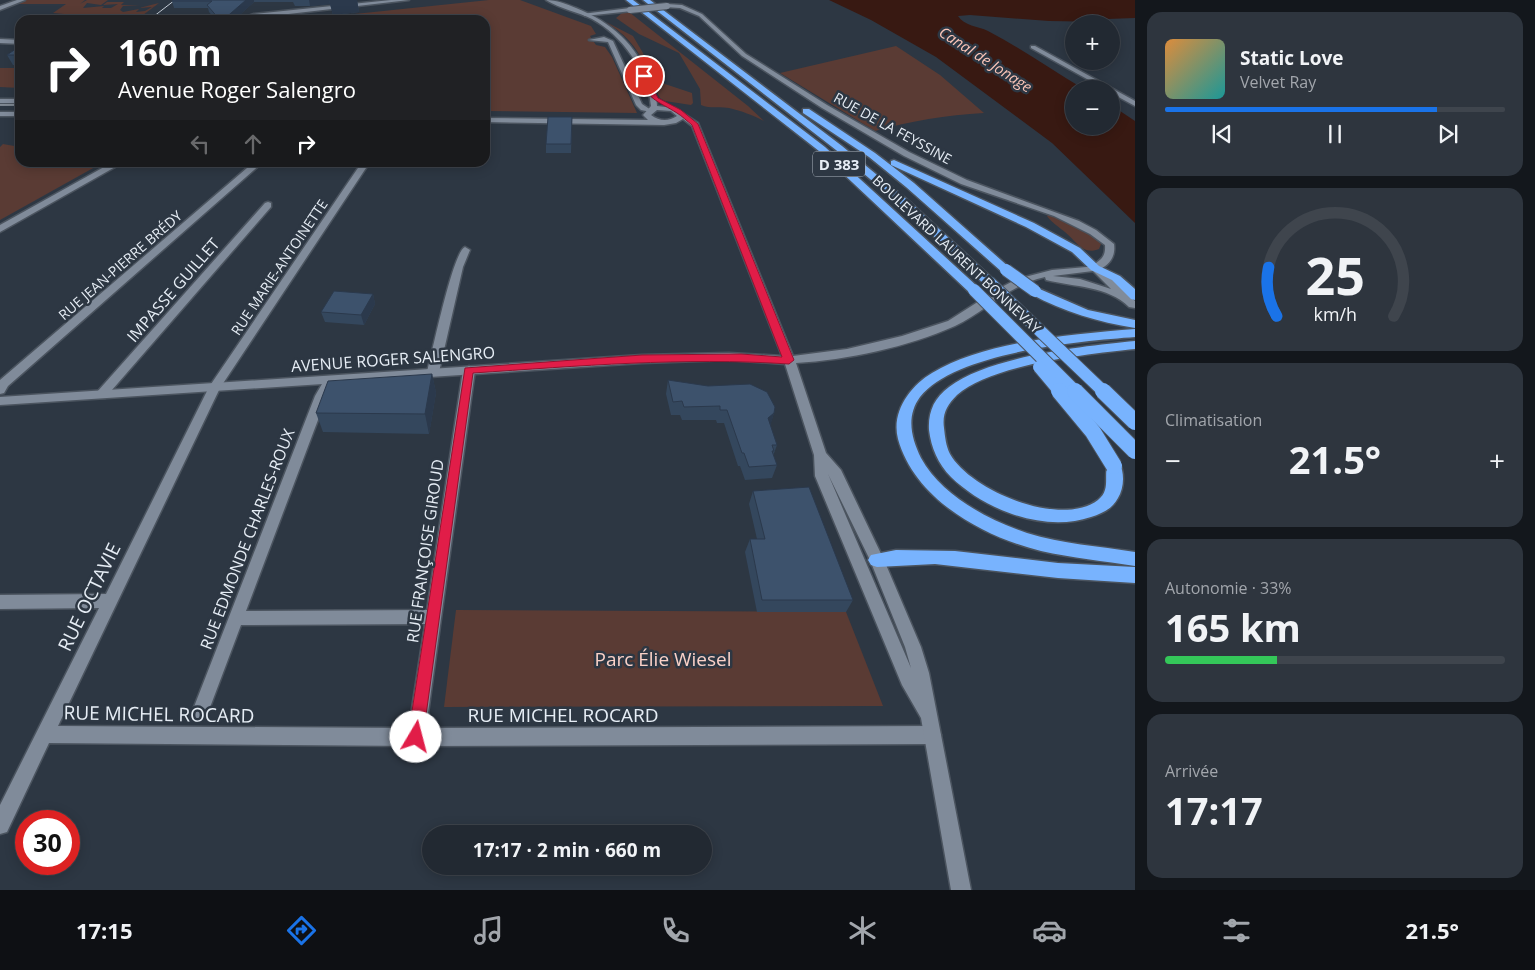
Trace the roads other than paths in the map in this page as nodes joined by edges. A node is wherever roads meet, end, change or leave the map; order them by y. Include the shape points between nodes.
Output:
1 (22, 0) edge
2 (344, 0) edge
3 (406, 0) edge
4 (549, 0) edge
5 (646, 0) edge
6 (361, 3) edge
7 (629, 5) edge
8 (340, 7) junction
9 (0, 8) edge
10 (619, 11) junction
11 (585, 14) junction
12 (264, 15) edge
13 (597, 19) junction
14 (592, 40) dead end
15 (0, 41) edge
16 (15, 42) edge
17 (707, 47) junction
18 (1033, 47) dead end
19 (1094, 80) edge
20 (652, 94) junction
21 (1120, 95) edge
22 (0, 101) edge
23 (15, 101) edge
24 (1135, 104) edge
25 (673, 109) junction
26 (649, 112) junction
27 (0, 114) edge
28 (15, 114) edge
29 (681, 114) junction
30 (490, 120) edge
31 (630, 121) junction
32 (660, 122) junction
33 (671, 122) junction
34 (698, 132) junction
35 (844, 136) junction
36 (112, 167) edge
37 (253, 167) edge
38 (363, 167) edge
39 (268, 205) dead end
40 (0, 229) edge
41 (465, 250) dead end
42 (1095, 268) junction
43 (1027, 278) junction
44 (1134, 302) edge
45 (996, 311) junction
46 (1135, 324) edge
47 (1135, 334) edge
48 (1135, 345) edge
49 (789, 360) junction
50 (469, 370) junction
51 (433, 372) junction
52 (330, 380) junction
53 (215, 387) junction
54 (0, 390) edge
55 (101, 395) junction
56 (0, 401) edge
57 (1135, 422) edge
58 (1135, 451) edge
59 (820, 456) junction
60 (855, 556) junction
61 (1135, 558) edge
62 (877, 560) junction
63 (1135, 575) edge
64 (109, 601) junction
65 (0, 602) edge
66 (433, 617) junction
67 (236, 618) junction
68 (200, 712) dead end
69 (928, 714) junction
70 (44, 734) junction
71 (932, 736) junction
72 (416, 737) junction
73 (0, 825) edge
74 (961, 890) edge

1 - 9 street
2 - 8 street
3 - 6 street
4 - 11 street, RUE DE LA FEYSSINE
5 - 17 highway, BOULEVARD LAURENT BONNEVAY / D 383
6 - 8 street
7 - 10 street, RUE DE LA FEYSSINE
7 - 42 street, RUE DE LA FEYSSINE, bridge via 682,6 699,12 744,56 856,127 965,182 1090,229 1109,244 1110,252 1104,264
7 - 45 highway, BOULEVARD LAURENT BONNEVAY / D 383, bridge via 822,149
8 - 12 street
10 - 11 street, RUE DE LA FEYSSINE
10 - 13 street, RUE DE LA FEYSSINE
11 - 13 street, RUE DE LA FEYSSINE
13 - 20 street, RUE DE LA FEYSSINE via 620,35 631,48
14 - 26 street via 610,42 639,105
15 - 16 street
17 - 35 highway via 718,51
17 - 57 highway, BOULEVARD LAURENT BONNEVAY / D 383, bridge via 840,148 907,205
18 - 19 street
20 - 25 street, RUE DE LA FEYSSINE via 660,103
20 - 26 street, RUE DE LA FEYSSINE via 654,106
21 - 24 street
22 - 23 street
25 - 26 street
25 - 29 street, RUE DE LA FEYSSINE
26 - 31 street
26 - 32 street via 651,119
27 - 28 street
29 - 33 street via 679,120
29 - 34 street via 695,124
30 - 31 street
31 - 32 street
32 - 33 street
33 - 34 street via 687,124
34 - 49 street
35 - 42 highway via 908,171 1030,225 1076,250
35 - 46 highway, bridge via 910,185 1006,270 1035,291 1086,315
36 - 40 street
37 - 54 street, RUE JEAN-PIERRE BRÉDY via 3,384
38 - 53 street, RUE MARIE-ANTOINETTE
39 - 55 street, IMPASSE GUILLET
41 - 51 street
42 - 43 street
42 - 44 highway via 1116,278
43 - 44 street via 1060,278 1090,284
43 - 49 street, AVENUE ROGER SALENGRO via 966,317 943,327 850,353
45 - 48 highway, bridge via 998,322 1069,402 1102,444 1114,466 1114,492 1101,506 1072,515 1042,514 1008,505 978,489 956,472 938,444 936,427 940,405 949,395 991,372 1054,355
45 - 58 highway, BOULEVARD LAURENT BONNEVAY / D 383, bridge
47 - 61 highway via 1042,344 976,359 932,379 914,395 904,416 905,438 927,478 960,507 984,522 1030,540
49 - 50 street, AVENUE ROGER SALENGRO via 642,358
49 - 59 street
50 - 51 street, AVENUE ROGER SALENGRO
50 - 66 street, RUE FRANÇOISE GIROUD
51 - 52 street, AVENUE ROGER SALENGRO
52 - 53 street, AVENUE ROGER SALENGRO
52 - 67 street, RUE EDMONDE CHARLES-ROUX
53 - 55 street, AVENUE ROGER SALENGRO
53 - 64 street, RUE OCTAVIE
55 - 56 street, AVENUE ROGER SALENGRO
59 - 60 street via 822,476
59 - 62 street via 836,474
60 - 62 street
60 - 69 street via 908,679
62 - 63 highway via 944,557 1062,572
62 - 69 street via 913,647
64 - 65 street
64 - 70 street, RUE OCTAVIE
66 - 67 street
66 - 72 street, RUE FRANÇOISE GIROUD
67 - 68 street, RUE EDMONDE CHARLES-ROUX
69 - 71 street
70 - 72 street, RUE MICHEL ROCARD
70 - 73 street, RUE OCTAVIE
71 - 72 street, RUE MICHEL ROCARD
71 - 74 street

